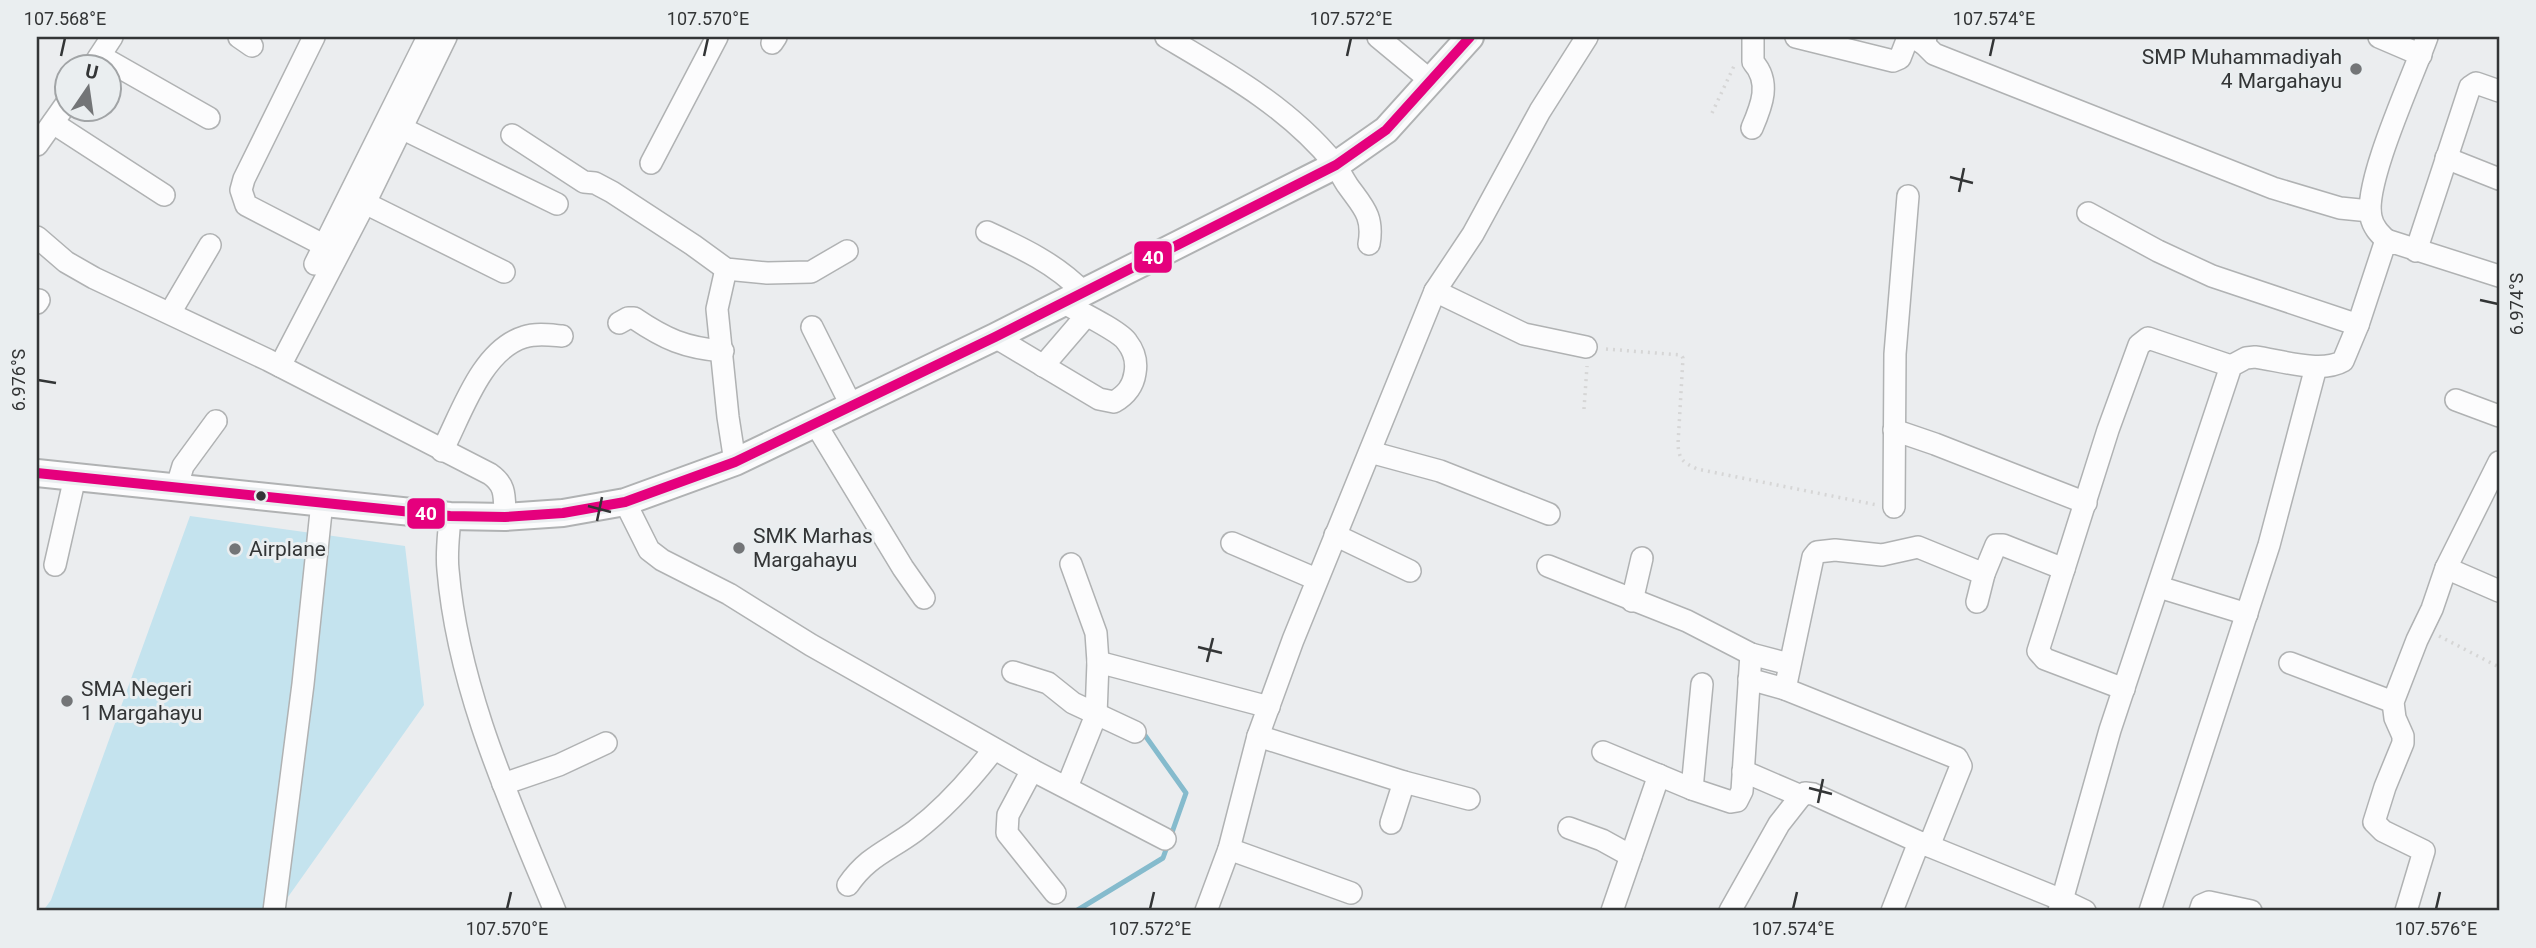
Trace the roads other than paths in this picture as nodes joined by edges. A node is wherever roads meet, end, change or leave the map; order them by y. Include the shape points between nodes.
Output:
1 (111, 37) edge
2 (314, 37) edge
3 (428, 37) edge
4 (446, 37) edge
5 (717, 37) edge
6 (1166, 37) edge
7 (1378, 37) edge
8 (1470, 37) edge
9 (1587, 37) edge
10 (1753, 37) edge
11 (1797, 37) edge
12 (2379, 37) edge
13 (1925, 40) edge
14 (2424, 46) edge
15 (102, 52) edge
16 (122, 74) edge
17 (1431, 81) junction
18 (2499, 90) edge
19 (209, 118) dead end
20 (53, 123) joint
21 (393, 124) junction
22 (1752, 128) dead end
23 (512, 135) dead end
24 (37, 145) edge
25 (2446, 158) junction
26 (651, 163) dead end
27 (1336, 165) junction
28 (2499, 179) edge
29 (164, 195) dead end
30 (1908, 196) dead end
31 (365, 203) junction
32 (557, 204) dead end
33 (2370, 211) junction
34 (2088, 213) dead end
35 (987, 232) dead end
36 (37, 237) edge
37 (2386, 240) junction
38 (1369, 244) dead end
39 (210, 245) dead end
40 (331, 249) junction
41 (847, 251) dead end
42 (2416, 251) junction
43 (726, 269) junction
44 (504, 272) dead end
45 (2499, 276) edge
46 (1435, 291) junction
47 (1077, 303) junction
48 (170, 313) junction
49 (619, 323) dead end
50 (2358, 325) junction
51 (812, 327) dead end
52 (562, 336) dead end
53 (995, 337) junction
54 (1586, 346) road end
55 (723, 352) junction
56 (274, 363) junction
57 (1043, 366) junction
58 (2231, 366) junction
59 (2316, 367) junction
60 (2456, 400) dead end
61 (851, 405) junction
62 (2499, 416) edge
63 (216, 421) dead end
64 (815, 423) junction
65 (1894, 430) junction
66 (442, 451) junction
67 (1370, 452) junction
68 (2499, 462) edge
69 (735, 463) junction
70 (37, 473) edge
71 (75, 477) junction
72 (177, 486) junction
73 (322, 502) junction
74 (625, 502) junction
75 (2086, 503) junction
76 (1894, 506) road end
77 (1549, 514) dead end
78 (450, 516) junction
79 (505, 517) junction
80 (1335, 535) junction
81 (1231, 543) dead end
82 (1642, 558) dead end
83 (1071, 564) dead end
84 (55, 565) dead end
85 (1548, 566) dead end
86 (2446, 568) junction
87 (2064, 569) junction
88 (1410, 571) dead end
89 (1984, 574) junction
90 (1316, 579) junction
91 (2159, 587) junction
92 (2499, 592) edge
93 (924, 598) dead end
94 (1632, 601) junction
95 (1977, 602) dead end
96 (2247, 614) junction
97 (1751, 654) junction
98 (1098, 662) junction
99 (2290, 663) dead end
100 (1789, 664) junction
101 (1013, 672) dead end
102 (1749, 679) junction
103 (1702, 684) dead end
104 (1785, 689) junction
105 (2124, 689) junction
106 (2393, 702) junction
107 (1269, 707) junction
108 (1097, 715) junction
109 (1135, 732) dead end
110 (1258, 736) junction
111 (606, 743) dead end
112 (994, 749) junction
113 (1602, 751) dead end
114 (1032, 771) junction
115 (1743, 771) junction
116 (1659, 775) junction
117 (1404, 782) junction
118 (503, 784) junction
119 (1067, 788) junction
120 (1692, 789) junction
121 (1801, 796) junction
122 (1469, 799) dead end
123 (1391, 823) dead end
124 (1569, 828) dead end
125 (1165, 839) dead end
126 (1924, 844) junction
127 (1229, 849) junction
128 (1630, 856) junction
129 (848, 885) dead end
130 (1055, 892) dead end
131 (1351, 896) edge
132 (2060, 906) edge
133 (274, 911) edge
134 (555, 911) edge
135 (1206, 911) edge
136 (1612, 911) edge
137 (1730, 911) edge
138 (1892, 911) edge
139 (2085, 911) edge
140 (2151, 911) edge
141 (2200, 911) edge
142 (2251, 911) edge
143 (2406, 911) edge

1 - 15 street
2 - 40 street via 242,190 246,205
3 - 21 street
4 - 21 street
5 - 26 street
6 - 27 street via 1257,92
7 - 17 street
8 - 17 main road
9 - 46 street
10 - 22 street via 1753,62 1762,74 1764,90
11 - 13 street via 1893,61 1900,58 1907,40
12 - 14 street
13 - 33 street via 1934,54 2273,188 2340,208
14 - 33 street via 2375,180
16 - 19 street
17 - 27 main road via 1386,130
18 - 25 street via 2476,83 2470,87
20 - 24 street
20 - 29 street
21 - 31 street
21 - 32 street
21 - 40 street
23 - 43 street via 584,182 621,198
25 - 28 street
25 - 42 street
27 - 38 street via 1368,214
27 - 47 main road
30 - 65 street via 1895,354
31 - 40 street
31 - 44 street
33 - 37 street
34 - 50 street via 2212,276
35 - 47 street via 1028,251 1070,279
36 - 48 street via 76,267
37 - 42 street
37 - 50 street
39 - 48 street
40 - 56 street
41 - 43 street via 811,272
42 - 45 street
43 - 55 street via 718,301
46 - 54 street via 1524,334
46 - 67 street
47 - 53 main road
47 - 57 street
47 - 57 street via 1126,340 1136,358 1133,381 1125,396 1114,402 1099,399
48 - 56 street
49 - 55 street via 634,318 671,341
50 - 59 street via 2343,361
51 - 61 street
52 - 66 street via 524,337 497,354 479,378
53 - 57 street
53 - 61 main road
55 - 69 street
56 - 66 street
58 - 59 street via 2255,357
58 - 75 street via 2143,340
58 - 91 street
59 - 96 street
60 - 62 street
61 - 64 main road
63 - 72 street via 183,466
64 - 69 main road
64 - 93 street
65 - 75 street
65 - 76 street
66 - 79 street via 500,481
67 - 77 street via 1440,471
67 - 80 street
68 - 86 street
69 - 74 main road
70 - 71 main road
71 - 72 main road
71 - 84 street
72 - 73 main road
73 - 78 main road
73 - 133 street
74 - 79 main road
74 - 112 street via 649,550 662,560 729,594
75 - 87 street
78 - 79 main road
78 - 118 street via 448,567 454,620
80 - 88 street
80 - 90 street
81 - 90 street
82 - 94 street
83 - 98 street via 1096,633
85 - 94 street
86 - 92 street
86 - 106 street
87 - 89 street via 1996,545
87 - 105 street via 2039,654
89 - 95 street
89 - 100 street via 1917,547 1889,554 1815,553
90 - 107 street
91 - 96 street
91 - 105 street
94 - 97 street via 1687,621
96 - 140 street
97 - 100 street
97 - 102 street
98 - 107 street
98 - 108 street
99 - 106 street
100 - 104 street
101 - 108 street via 1048,683
102 - 104 street
102 - 115 street
103 - 120 street
104 - 126 street via 1957,758 1961,766
105 - 132 street
106 - 143 street via 2403,743 2374,822 2424,851
107 - 110 street
108 - 109 street
108 - 119 street
110 - 117 street
110 - 127 street
111 - 118 street
112 - 114 street
112 - 129 street via 938,811 873,857
113 - 116 street
114 - 119 street
114 - 130 street via 1008,815 1007,833
115 - 120 street via 1736,802
115 - 121 street
116 - 120 street
116 - 128 street
117 - 122 street
117 - 123 street
118 - 134 street
119 - 125 street
121 - 126 street via 1813,794
121 - 137 street via 1773,833
124 - 128 street
126 - 132 street
126 - 138 street
127 - 131 street
127 - 135 street
128 - 136 street
132 - 139 street
141 - 142 street via 2209,902

